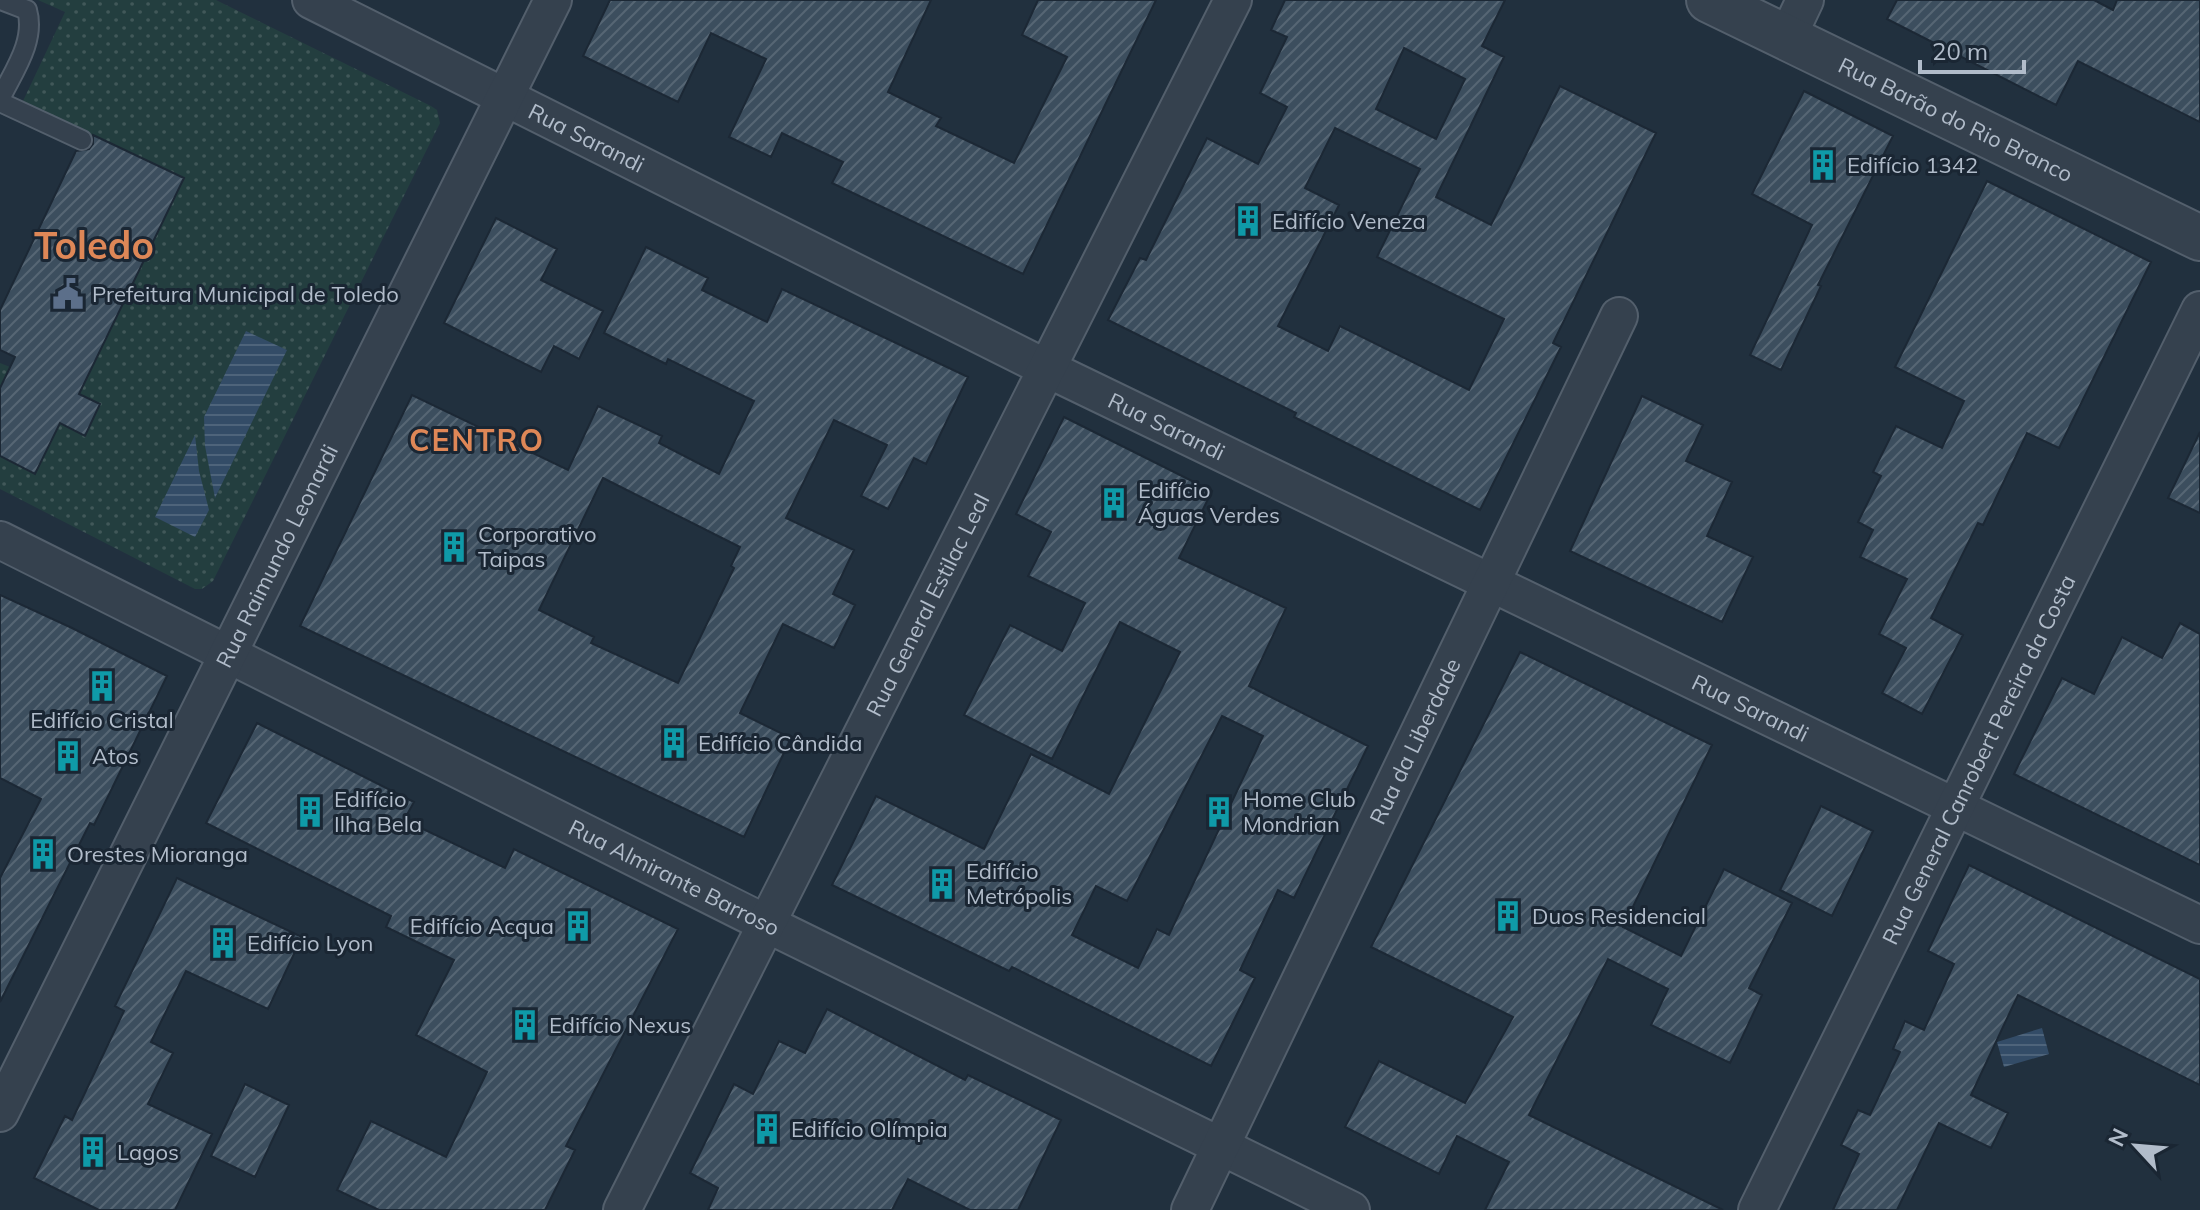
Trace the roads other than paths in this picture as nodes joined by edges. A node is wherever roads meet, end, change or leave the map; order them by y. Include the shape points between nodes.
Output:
1 (1, 0) edge
2 (311, 0) edge
3 (553, 0) edge
4 (1233, 0) edge
5 (1709, 0) edge
6 (31, 5) edge
7 (1796, 19) edge
8 (506, 96) junction
9 (0, 101) edge
10 (82, 140) dead end
11 (2200, 238) edge
12 (2200, 310) edge
13 (1619, 316) dead end
14 (1048, 369) junction
15 (0, 540) edge
16 (1493, 582) junction
17 (228, 655) junction
18 (1954, 809) junction
19 (767, 924) junction
20 (2200, 925) edge
21 (0, 1113) edge
22 (1221, 1147) junction
23 (622, 1210) edge
24 (1190, 1210) edge
25 (1351, 1210) edge
26 (1757, 1210) edge

1 - 6 lane
2 - 8 street, Rua Sarandi
3 - 8 street, Rua Raimundo Leonardi
4 - 14 street, Rua General Estilac Leal
5 - 7 street, Rua Barão do Rio Branco
6 - 9 lane via 28,41
7 - 11 street, Rua Barão do Rio Branco
8 - 14 street, Rua Sarandi
8 - 17 street, Rua Raimundo Leonardi
9 - 10 lane
12 - 18 street, Rua General Canrobert Pereira da Costa
13 - 16 street, Rua da Liberdade
14 - 16 street, Rua Sarandi
14 - 19 street, Rua General Estilac Leal
15 - 17 street, Rua Almirante Barroso
16 - 18 street, Rua Sarandi
16 - 22 street, Rua da Liberdade
17 - 19 street, Rua Almirante Barroso
17 - 21 street, Rua Raimundo Leonardi
18 - 20 street, Rua Sarandi
18 - 26 street, Rua General Canrobert Pereira da Costa
19 - 22 street, Rua Almirante Barroso
19 - 23 street, Rua General Estilac Leal
22 - 24 street, Rua da Liberdade
22 - 25 street, Rua Almirante Barroso

